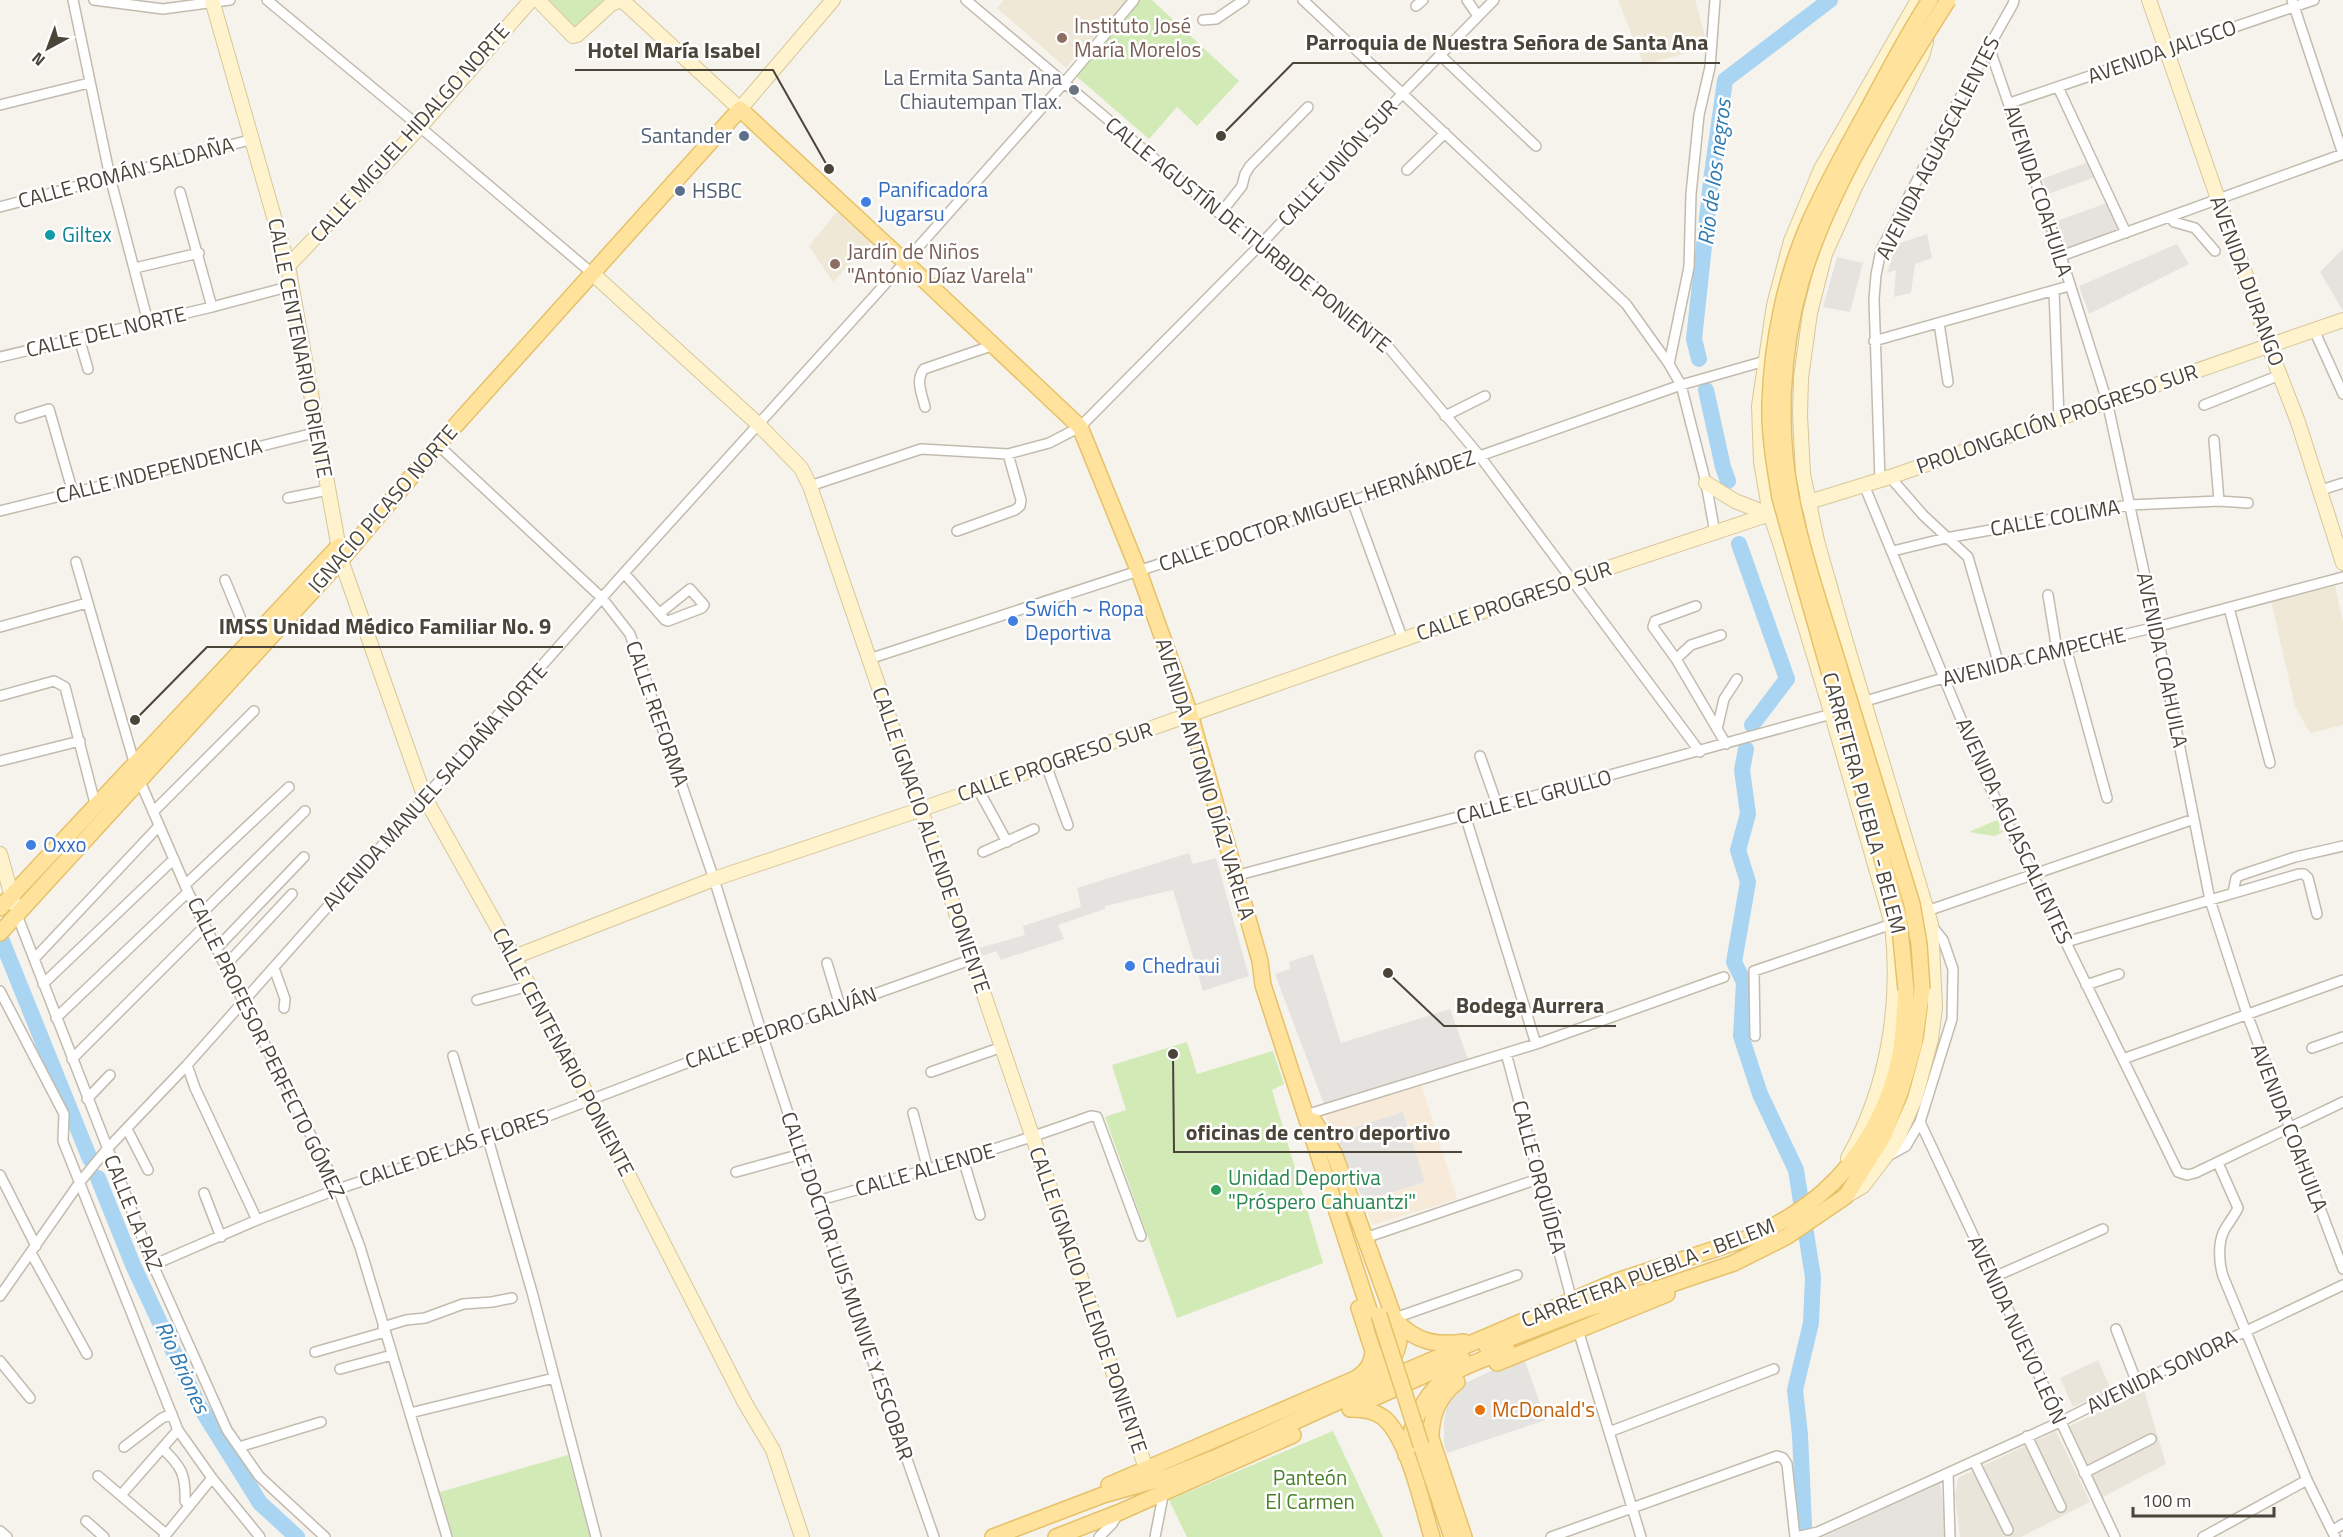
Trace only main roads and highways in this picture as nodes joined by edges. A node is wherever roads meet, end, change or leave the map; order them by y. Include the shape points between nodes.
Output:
1 (1930, 0) edge
2 (1948, 0) edge
3 (740, 109) joint
4 (340, 553) junction
5 (137, 772) junction
6 (0, 908) edge
7 (2, 931) edge
8 (1260, 961) junction
9 (1313, 1117) junction
10 (1320, 1164) junction
11 (1783, 1230) junction
12 (1696, 1257) junction
13 (1714, 1270) junction
14 (1623, 1298) junction
15 (1375, 1317) junction
16 (1396, 1321) junction
17 (1367, 1334) junction
18 (1480, 1339) junction
19 (1373, 1351) junction
20 (1360, 1375) junction
21 (1395, 1377) junction
22 (1351, 1409) junction
23 (1421, 1409) junction
24 (1418, 1446) junction
25 (1148, 1476) junction
26 (993, 1537) edge
27 (1056, 1537) edge
28 (1432, 1537) edge
29 (1442, 1537) edge
30 (1452, 1537) edge
31 (1464, 1537) edge

1 - 11 main road, CARRETERA PUEBLA - BELEM, bridge via 1809,222 1782,310 1770,403 1780,498 1899,918 1906,990 1900,1055 1880,1114 1862,1146 1829,1186
2 - 11 main road, CARRETERA PUEBLA - BELEM, bridge via 1833,200 1801,283 1792,324 1783,410 1792,502 1912,904 1922,989 1914,1046 1883,1137 1846,1196
3 - 4 main road, IGNACIO PICASO NORTE
3 - 8 main road, AVENIDA ANTONIO DÍAZ VARELA via 1080,428 1139,572 1190,714
4 - 5 main road, IGNACIO PICASO NORTE
4 - 5 main road, IGNACIO PICASO NORTE via 250,641
5 - 6 main road, IGNACIO PICASO NORTE via 96,807
5 - 7 main road, IGNACIO PICASO NORTE
8 - 9 main road, AVENIDA ANTONIO DÍAZ VARELA via 1287,1029
8 - 10 main road, AVENIDA ANTONIO DÍAZ VARELA via 1263,985
9 - 15 main road, AVENIDA ANTONIO DÍAZ VARELA
9 - 16 main road via 1334,1153
10 - 15 main road, AVENIDA ANTONIO DÍAZ VARELA
10 - 17 main road via 1323,1198
11 - 12 main road, CARRETERA PUEBLA - BELEM
11 - 13 main road, CARRETERA PUEBLA - BELEM via 1759,1252
12 - 14 main road
12 - 18 main road, CARRETERA PUEBLA - BELEM via 1617,1281
13 - 14 main road, CARRETERA PUEBLA - BELEM
13 - 24 main road via 1680,1289 1458,1381 1444,1394
14 - 21 main road, CARRETERA PUEBLA - BELEM
14 - 23 main road via 1595,1315 1454,1372 1437,1386
15 - 24 main road, bridge
16 - 17 main road via 1383,1334
16 - 18 main road via 1410,1334 1429,1342
16 - 21 main road via 1399,1346
17 - 19 main road
18 - 21 main road, CARRETERA PUEBLA - BELEM
19 - 20 main road via 1370,1365
19 - 21 main road
20 - 21 main road
20 - 25 main road
21 - 22 main road, CARRETERA PUEBLA - BELEM
21 - 23 main road
21 - 25 main road via 1366,1381
22 - 24 main road via 1367,1410 1384,1419 1396,1434
22 - 27 main road, CARRETERA PUEBLA - BELEM
23 - 24 main road
23 - 24 main road via 1411,1431
24 - 28 main road
24 - 29 main road
24 - 30 main road
24 - 31 main road
25 - 26 main road
25 - 27 main road

